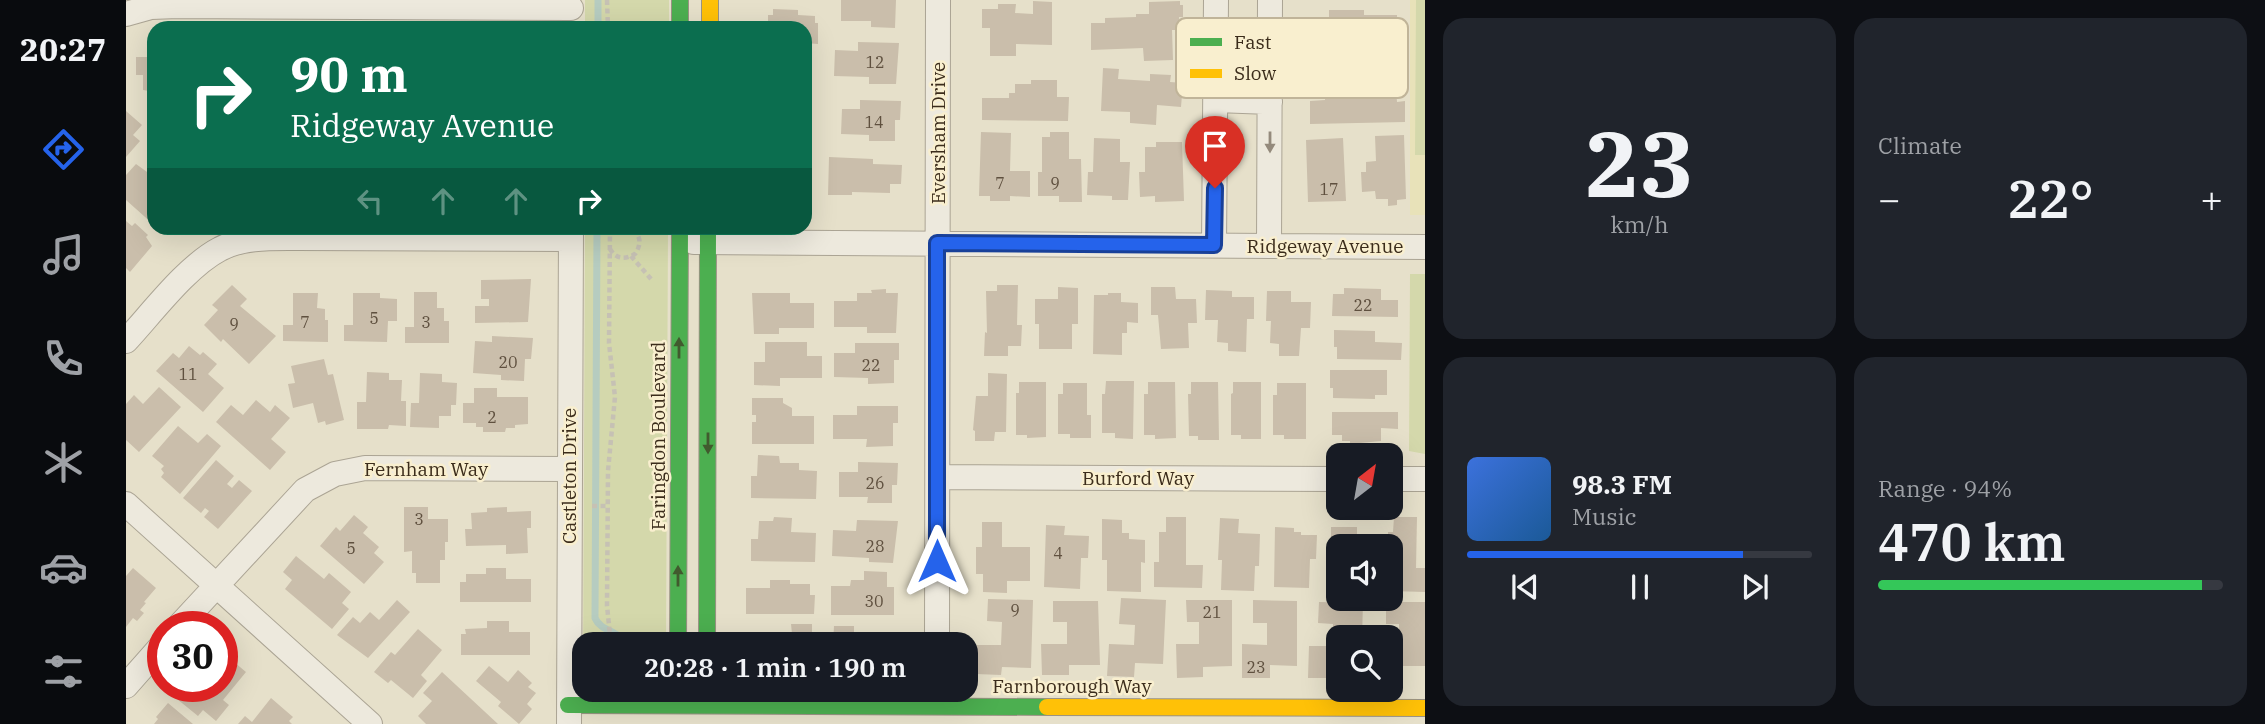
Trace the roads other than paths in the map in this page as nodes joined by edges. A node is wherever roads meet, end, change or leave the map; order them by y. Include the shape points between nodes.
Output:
1 (680, 0) edge
2 (710, 0) edge
3 (939, 0) edge
4 (1216, 0) edge
5 (1270, 0) edge
6 (571, 12) edge
7 (126, 14) edge
8 (1216, 18) edge
9 (1270, 18) edge
10 (680, 21) edge
11 (710, 21) edge
12 (1270, 98) edge
13 (1216, 100) joint
14 (1270, 102) junction
15 (462, 235) edge
16 (572, 235) edge
17 (680, 235) edge
18 (708, 235) edge
19 (937, 243) junction
20 (1214, 245) junction
21 (1269, 246) junction
22 (1425, 247) edge
23 (126, 341) edge
24 (569, 469) junction
25 (938, 477) junction
26 (1326, 479) edge
27 (1404, 479) edge
28 (1425, 479) edge
29 (126, 504) edge
30 (216, 586) junction
31 (193, 611) edge
32 (678, 632) edge
33 (707, 632) edge
34 (937, 632) edge
35 (147, 662) edge
36 (126, 686) edge
37 (978, 699) edge
38 (650, 702) edge
39 (677, 702) edge
40 (707, 702) edge
41 (1425, 708) edge
42 (569, 714) edge
43 (370, 724) edge
44 (677, 724) edge
45 (707, 724) edge

1 - 10 street
2 - 11 street
3 - 19 street, Eversham Drive
4 - 8 street
5 - 9 street
6 - 7 street via 178,6
12 - 14 street
13 - 14 street
13 - 20 street
14 -> 21 street
15 - 23 street via 239,242 203,260
16 - 24 street, Castleton Drive
17 - 18 street, Ridgeway Avenue
32 -> 17 street, Faringdon Boulevard
18 - 19 street, Ridgeway Avenue
18 -> 33 street
19 - 20 street, Ridgeway Avenue
19 - 25 street, Eversham Drive
20 - 21 street, Ridgeway Avenue
21 - 22 street, Ridgeway Avenue
24 - 30 street, Fernham Way via 350,469 305,490
24 - 42 street, Castleton Drive
25 - 26 street, Burford Way
25 - 34 street, Eversham Drive
27 - 28 street
29 - 30 street
30 - 31 street, Fernham Way
30 - 43 street
35 - 36 street
37 - 41 street, Farnborough Way
38 - 42 street, Farnborough Way
39 - 44 street
40 - 45 street

